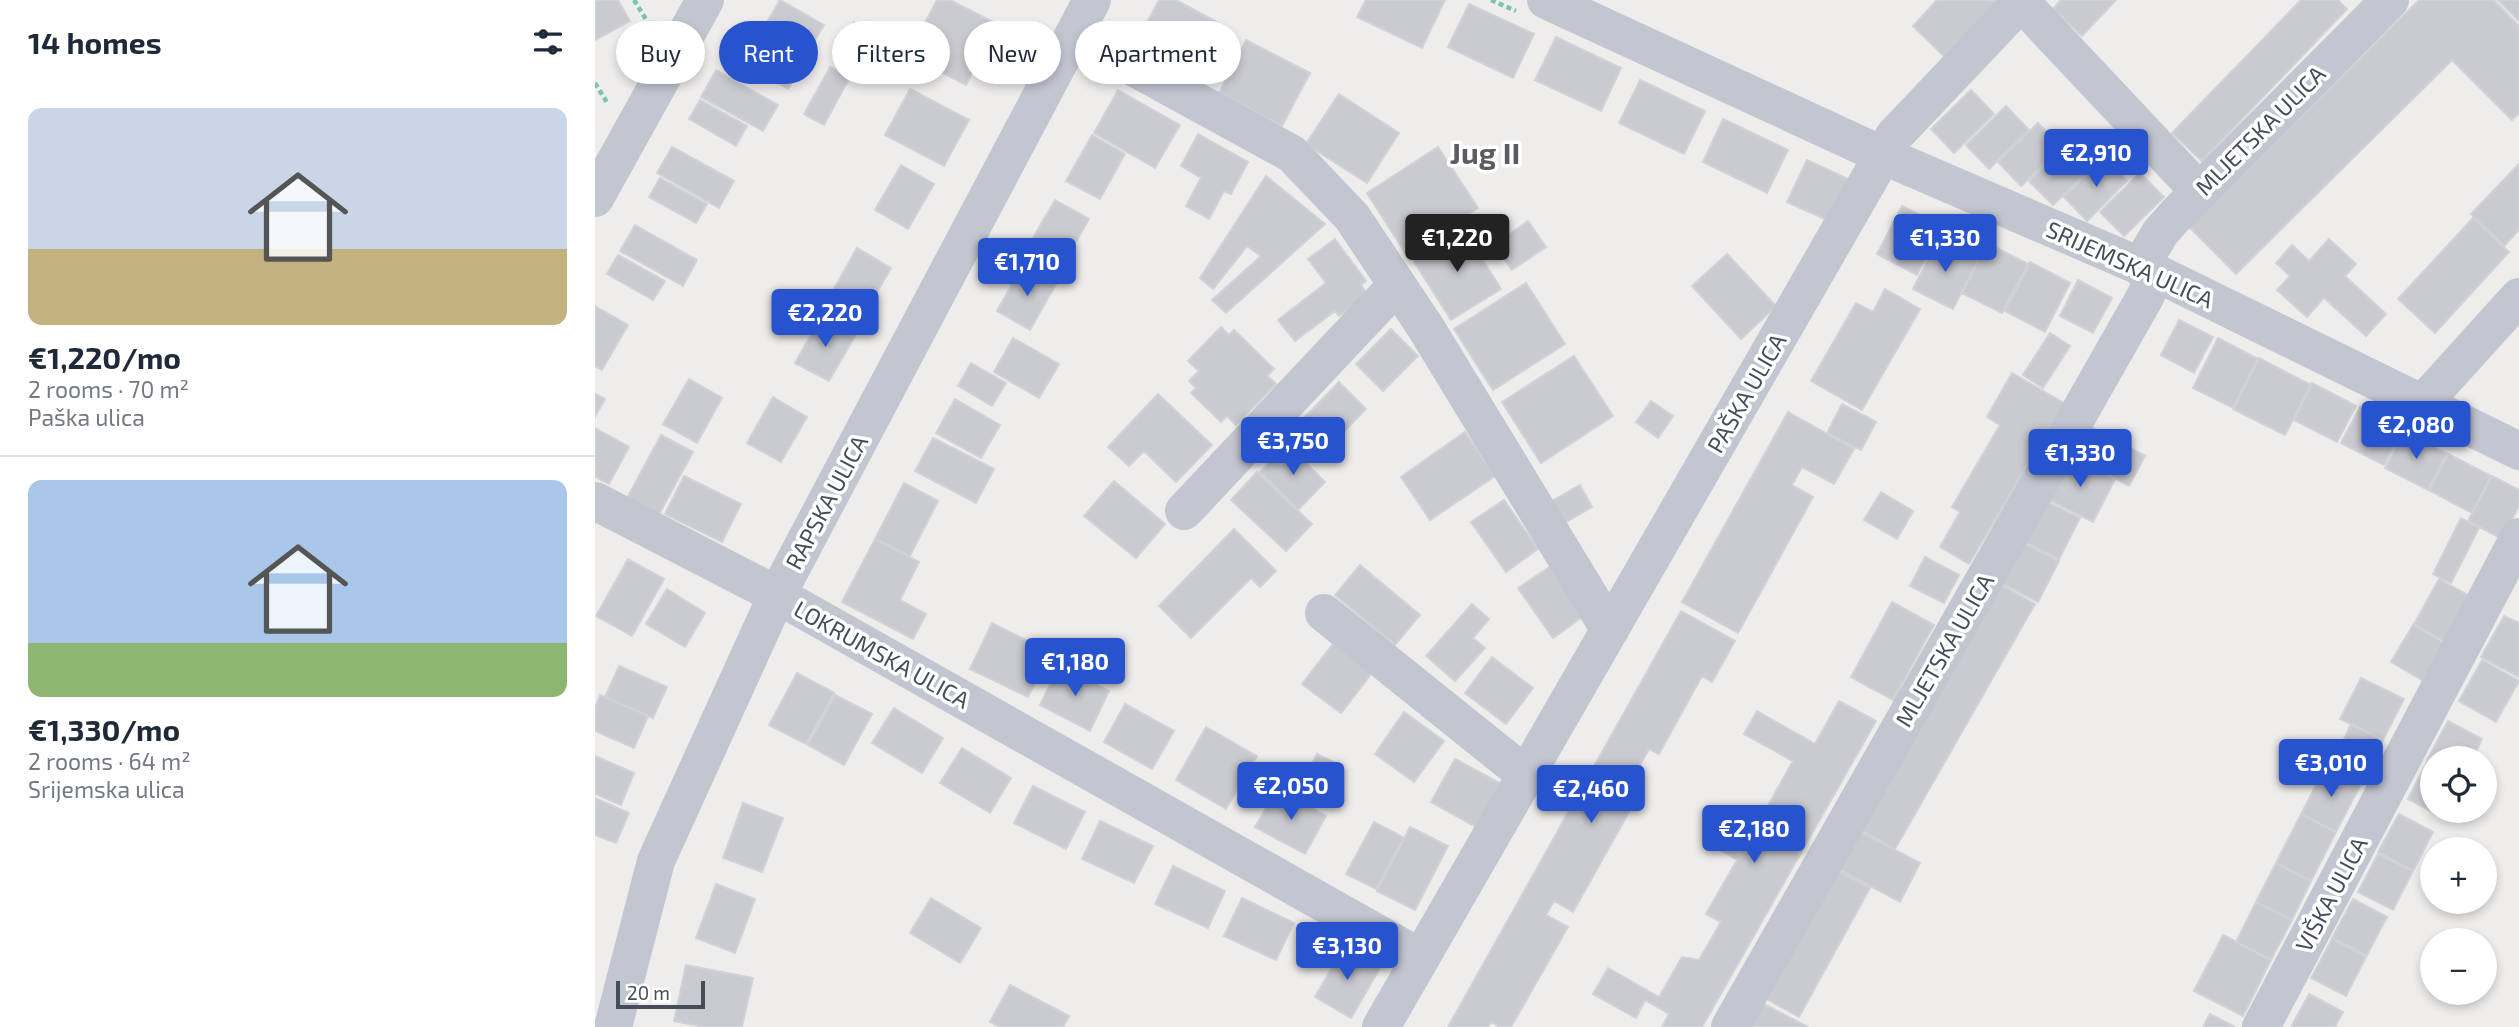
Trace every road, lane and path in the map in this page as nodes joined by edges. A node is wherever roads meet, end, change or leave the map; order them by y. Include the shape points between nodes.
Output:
1 (705, 0) edge
2 (1092, 0) edge
3 (1546, 0) edge
4 (2022, 1) edge
5 (2372, 6) edge
6 (1082, 21) edge
7 (1075, 35) edge
8 (1164, 84) edge
9 (1882, 155) junction
10 (2199, 191) junction
11 (595, 198) edge
12 (2148, 270) junction
13 (1397, 285) junction
14 (2519, 297) edge
15 (2422, 404) junction
16 (2519, 451) edge
17 (595, 501) edge
18 (1184, 511) dead end
19 (2519, 537) edge
20 (777, 595) junction
21 (1324, 613) dead end
22 (1610, 629) junction
23 (1526, 775) junction
24 (1421, 958) junction
25 (613, 1027) edge
26 (1381, 1027) edge
27 (1730, 1027) edge
28 (2261, 1027) edge

1 - 11 street
2 - 6 street, RAPSKA ULICA
3 - 9 street, SRIJEMSKA ULICA
4 - 9 street, PAŠKA ULICA via 1894,136
4 - 10 street
5 - 10 street, MLJETSKA ULICA
7 - 20 street, RAPSKA ULICA
8 - 13 street via 1292,154 1352,217
9 - 12 street, SRIJEMSKA ULICA
9 - 22 street, PAŠKA ULICA
10 - 12 street, MLJETSKA ULICA via 2160,233
12 - 15 street, SRIJEMSKA ULICA
12 - 27 street, MLJETSKA ULICA via 2145,297
13 - 18 street
13 - 22 street
14 - 15 street
15 - 16 street, SRIJEMSKA ULICA
17 - 20 street, LOKRUMSKA ULICA
19 - 28 street, VIŠKA ULICA
20 - 24 street, LOKRUMSKA ULICA
20 - 25 street, RAPSKA ULICA via 656,861
21 - 23 street
22 - 23 street, PAŠKA ULICA
23 - 24 street, PAŠKA ULICA
24 - 26 street, PAŠKA ULICA

